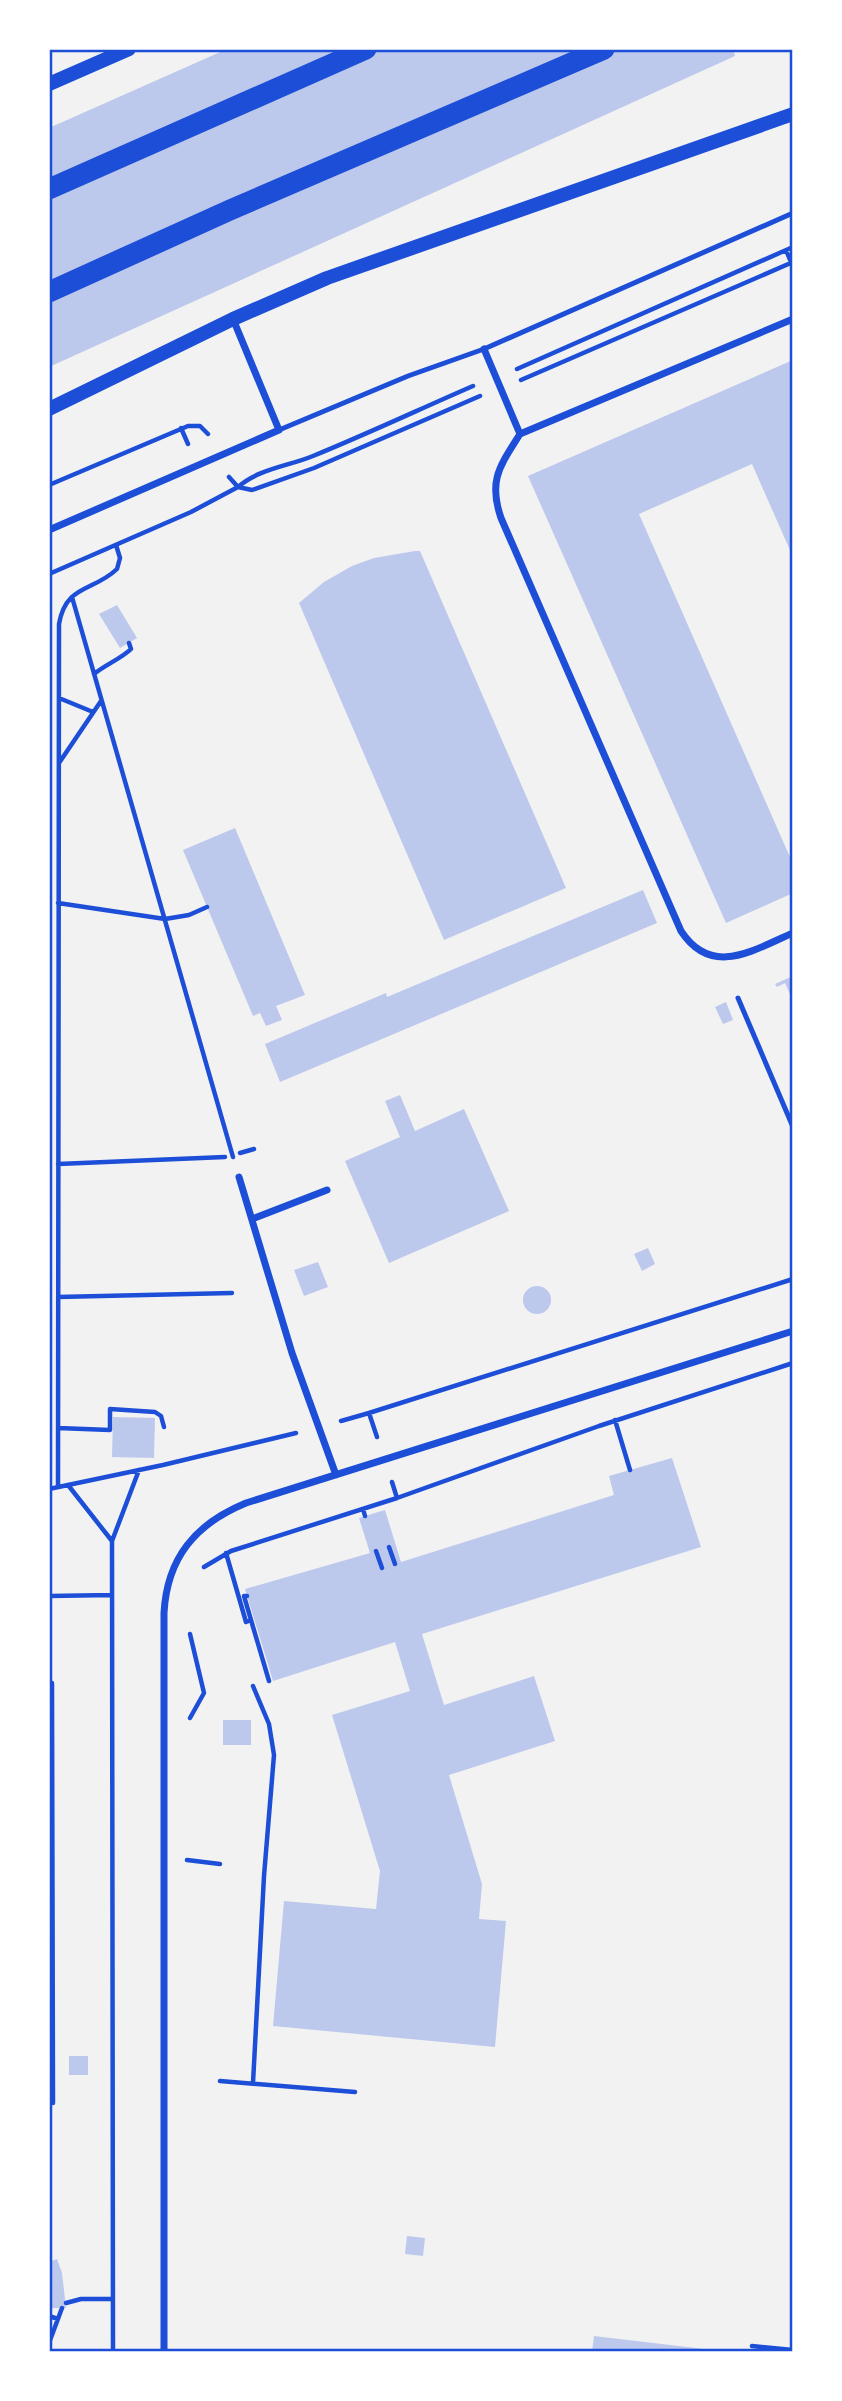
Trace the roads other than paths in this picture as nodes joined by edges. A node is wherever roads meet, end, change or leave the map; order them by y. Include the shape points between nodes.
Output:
1 (129, 49) edge
2 (366, 49) edge
3 (604, 49) edge
4 (49, 84) edge
5 (793, 114) edge
6 (49, 189) edge
7 (793, 213) edge
8 (49, 292) edge
9 (233, 319) junction
10 (793, 319) edge
11 (484, 349) junction
12 (49, 409) edge
13 (279, 430) junction
14 (520, 435) junction
15 (49, 530) edge
16 (793, 933) edge
17 (738, 998) dead end
18 (793, 1126) edge
19 (239, 1177) dead end
20 (327, 1191) dead end
21 (252, 1219) junction
22 (793, 1331) edge
23 (336, 1475) junction
24 (164, 2352) edge

1 - 4 main road
2 - 6 highway
3 - 8 highway
5 - 9 main road via 373,261
7 - 11 lane
9 - 12 main road
9 - 13 street
10 - 14 street
11 - 13 lane
11 - 14 street
13 - 15 street
14 - 16 street via 497,474 497,508 681,931 699,951 722,958 743,955
17 - 18 lane
19 - 21 street
20 - 21 street
21 - 23 street via 292,1353
22 - 23 street
23 - 24 street via 246,1503 206,1524 183,1551 165,1594

